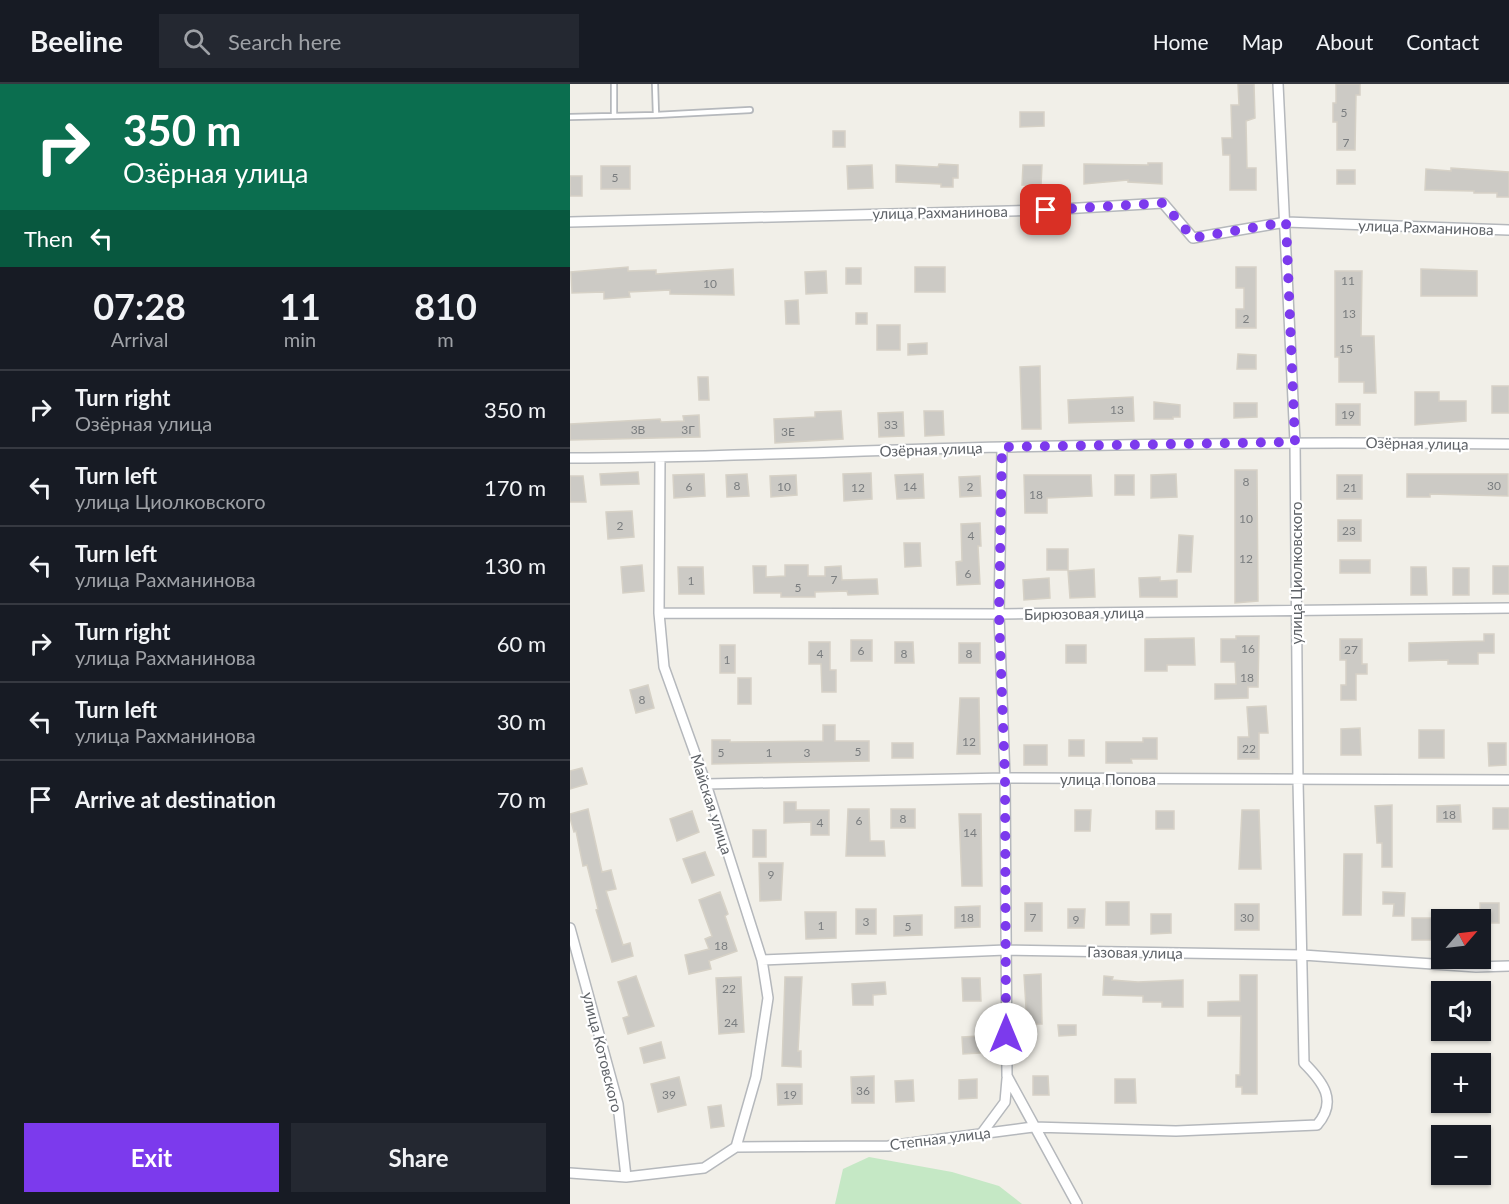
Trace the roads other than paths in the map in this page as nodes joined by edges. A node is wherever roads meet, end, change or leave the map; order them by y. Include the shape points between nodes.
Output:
1 (614, 84) edge
2 (656, 84) edge
3 (1278, 84) edge
4 (750, 110) dead end
5 (656, 115) junction
6 (615, 116) junction
7 (570, 117) edge
8 (570, 222) edge
9 (1286, 222) junction
10 (1509, 230) edge
11 (1295, 442) junction
12 (1509, 444) edge
13 (1002, 447) junction
14 (570, 458) edge
15 (660, 458) junction
16 (1509, 608) edge
17 (1296, 609) junction
18 (659, 613) junction
19 (999, 614) junction
20 (1005, 778) junction
21 (1509, 780) edge
22 (1298, 781) junction
23 (706, 784) junction
24 (570, 928) edge
25 (1006, 950) junction
26 (1304, 955) junction
27 (762, 960) junction
28 (1509, 966) edge
29 (1007, 1076) junction
30 (1317, 1125) joint
31 (1033, 1127) junction
32 (982, 1133) junction
33 (736, 1147) junction
34 (570, 1173) edge
35 (626, 1177) junction
36 (1077, 1204) edge

1 - 6 lane
2 - 5 lane
3 - 9 street, улица Циолковского
4 - 5 lane
5 - 6 lane
6 - 7 lane
8 - 9 street, улица Рахманинова via 1046,210 1163,203 1193,238
9 - 10 street, улица Рахманинова
9 - 11 street, улица Циолковского
11 - 12 street, Озёрная улица
11 - 13 street, Озёрная улица
11 - 17 street, улица Циолковского
13 - 15 street, Озёрная улица
13 - 19 street
14 - 15 street, Озёрная улица
15 - 18 street, Майская улица
16 - 17 street, Бирюзовая улица
17 - 19 street, Бирюзовая улица
17 - 22 street, улица Циолковского
18 - 19 street, Бирюзовая улица
18 - 23 street, Майская улица via 664,667
19 - 20 street
20 - 22 street, улица Попова
20 - 23 street, улица Попова
20 - 25 street
21 - 22 street, улица Попова
22 - 26 street, улица Циолковского
23 - 27 street, Майская улица
24 - 35 street, улица Котовского via 618,1104
25 - 26 street, Газовая улица
25 - 27 street, Газовая улица
25 - 29 street
26 - 28 street, Газовая улица
26 - 30 street, улица Циолковского via 1304,1063 1321,1081 1328,1104
27 - 33 street, Майская улица via 768,998 756,1077
29 - 31 street
29 - 32 street via 1005,1102
30 - 31 street, Степная улица via 1176,1131
31 - 32 street, Степная улица
31 - 36 street
32 - 33 street, Степная улица via 888,1146
33 - 35 street via 705,1168
34 - 35 street

